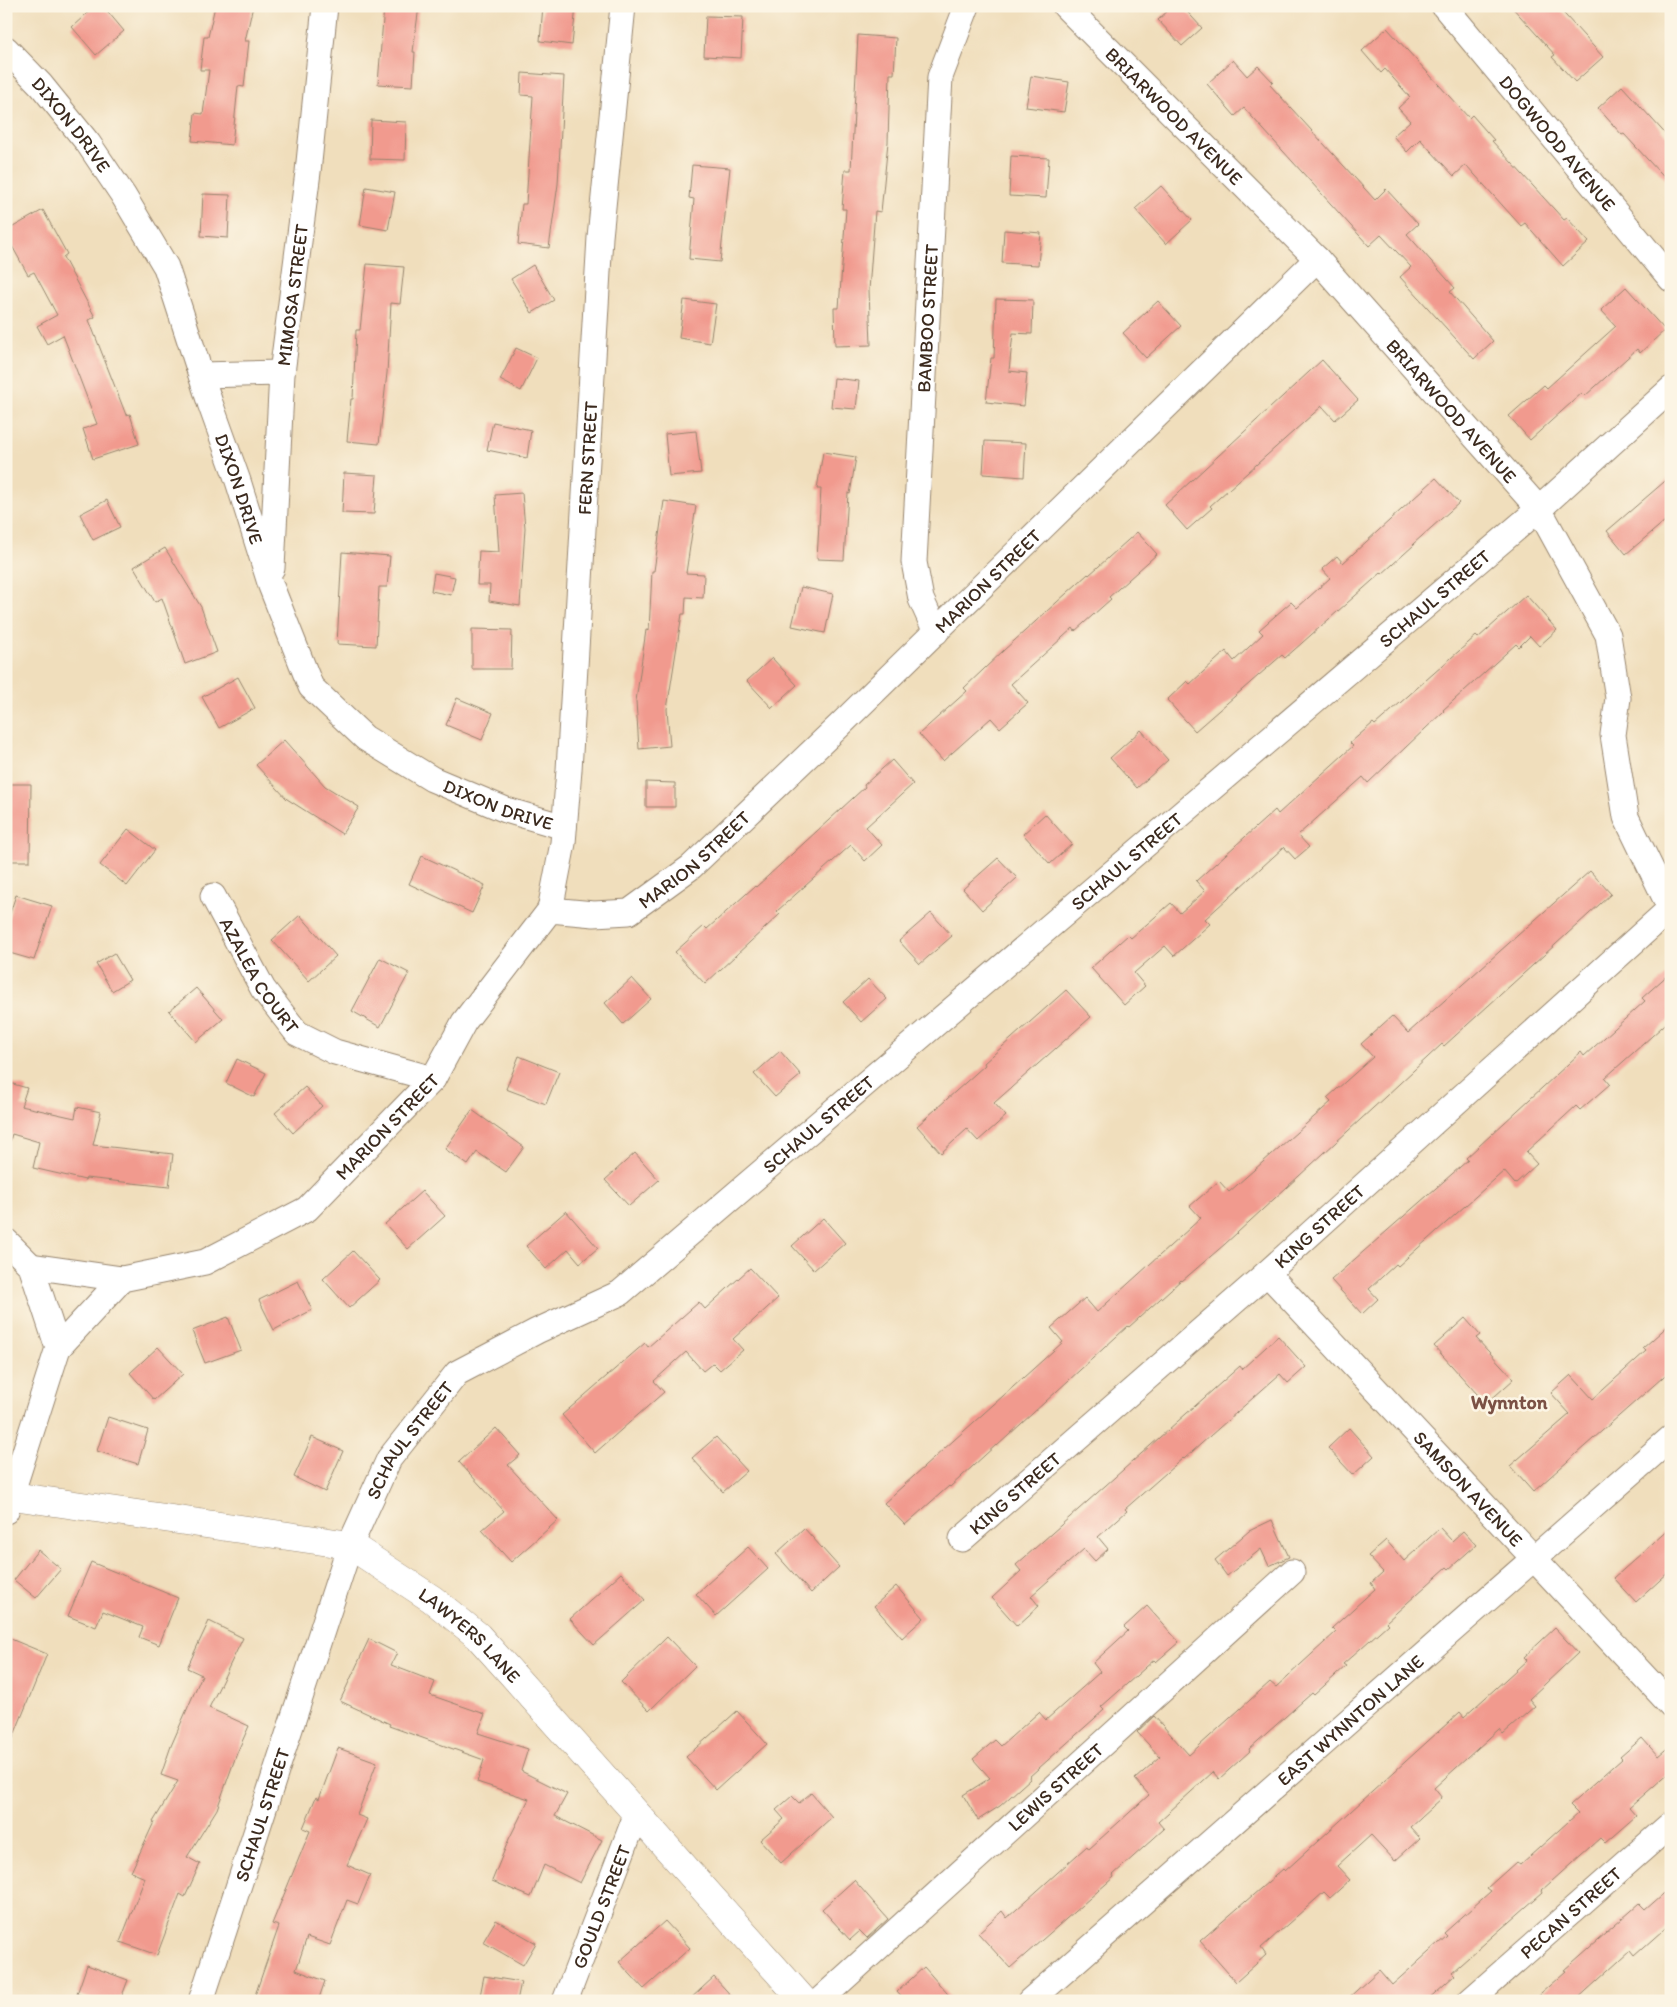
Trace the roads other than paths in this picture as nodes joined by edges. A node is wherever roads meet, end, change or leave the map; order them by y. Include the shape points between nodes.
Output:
1 (325, 6) edge
2 (623, 6) edge
3 (967, 6) edge
4 (1065, 6) edge
5 (1444, 6) edge
6 (6, 49) edge
7 (1317, 259) junction
8 (1671, 279) edge
9 (282, 373) junction
10 (202, 376) junction
11 (1671, 389) edge
12 (1539, 509) junction
13 (271, 586) junction
14 (936, 632) junction
15 (564, 827) junction
16 (212, 896) dead end
17 (1670, 909) edge
18 (550, 910) junction
19 (433, 1079) junction
20 (6, 1241) edge
21 (31, 1266) junction
22 (1266, 1272) junction
23 (122, 1280) junction
24 (58, 1348) junction
25 (1671, 1438) edge
26 (8, 1500) edge
27 (962, 1539) dead end
28 (350, 1545) junction
29 (1534, 1559) junction
30 (1292, 1572) dead end
31 (1671, 1705) edge
32 (637, 1813) junction
33 (1671, 1824) edge
34 (201, 2001) edge
35 (565, 2001) edge
36 (804, 2001) edge
37 (819, 2001) edge
38 (1030, 2001) edge
39 (1470, 2001) edge

1 - 9 street, MIMOSA STREET
2 - 15 street, FERN STREET via 600,238
3 - 14 street, BAMBOO STREET via 940,77 914,562 921,599
4 - 7 street, BRIARWOOD AVENUE
5 - 8 street, DOGWOOD AVENUE
6 - 10 street, DIXON DRIVE via 47,92 123,194 166,266
7 - 12 street, BRIARWOOD AVENUE
7 - 14 street, MARION STREET
9 - 10 street
9 - 13 street, MIMOSA STREET
10 - 13 street, DIXON DRIVE
11 - 12 street, SCHAUL STREET
12 - 17 street, BRIARWOOD AVENUE via 1608,635 1618,698 1613,736 1626,817
12 - 28 street, SCHAUL STREET via 620,1293 457,1373 389,1459
13 - 15 street, DIXON DRIVE via 311,687 365,738 432,778 506,810
14 - 18 street, MARION STREET via 691,867 629,912 594,914
15 - 18 street, FERN STREET
16 - 19 street, AZALEA COURT via 263,989 297,1033 335,1052
17 - 22 street, KING STREET
18 - 19 street, MARION STREET via 464,1022
19 - 23 street, MARION STREET via 307,1209 205,1262
20 - 21 street
21 - 23 street
21 - 24 street
22 - 27 street, KING STREET
22 - 29 street, SAMSON AVENUE
23 - 24 street
24 - 26 street
25 - 29 street, EAST WYNNTON LANE
26 - 28 street, LAWYERS LANE
28 - 32 street, LAWYERS LANE via 432,1600 478,1636
28 - 34 street, SCHAUL STREET
29 - 31 street, SAMSON AVENUE
29 - 38 street, EAST WYNNTON LANE
30 - 37 street, LEWIS STREET
32 - 35 street, GOULD STREET
32 - 36 street, LAWYERS LANE
33 - 39 street, PECAN STREET

